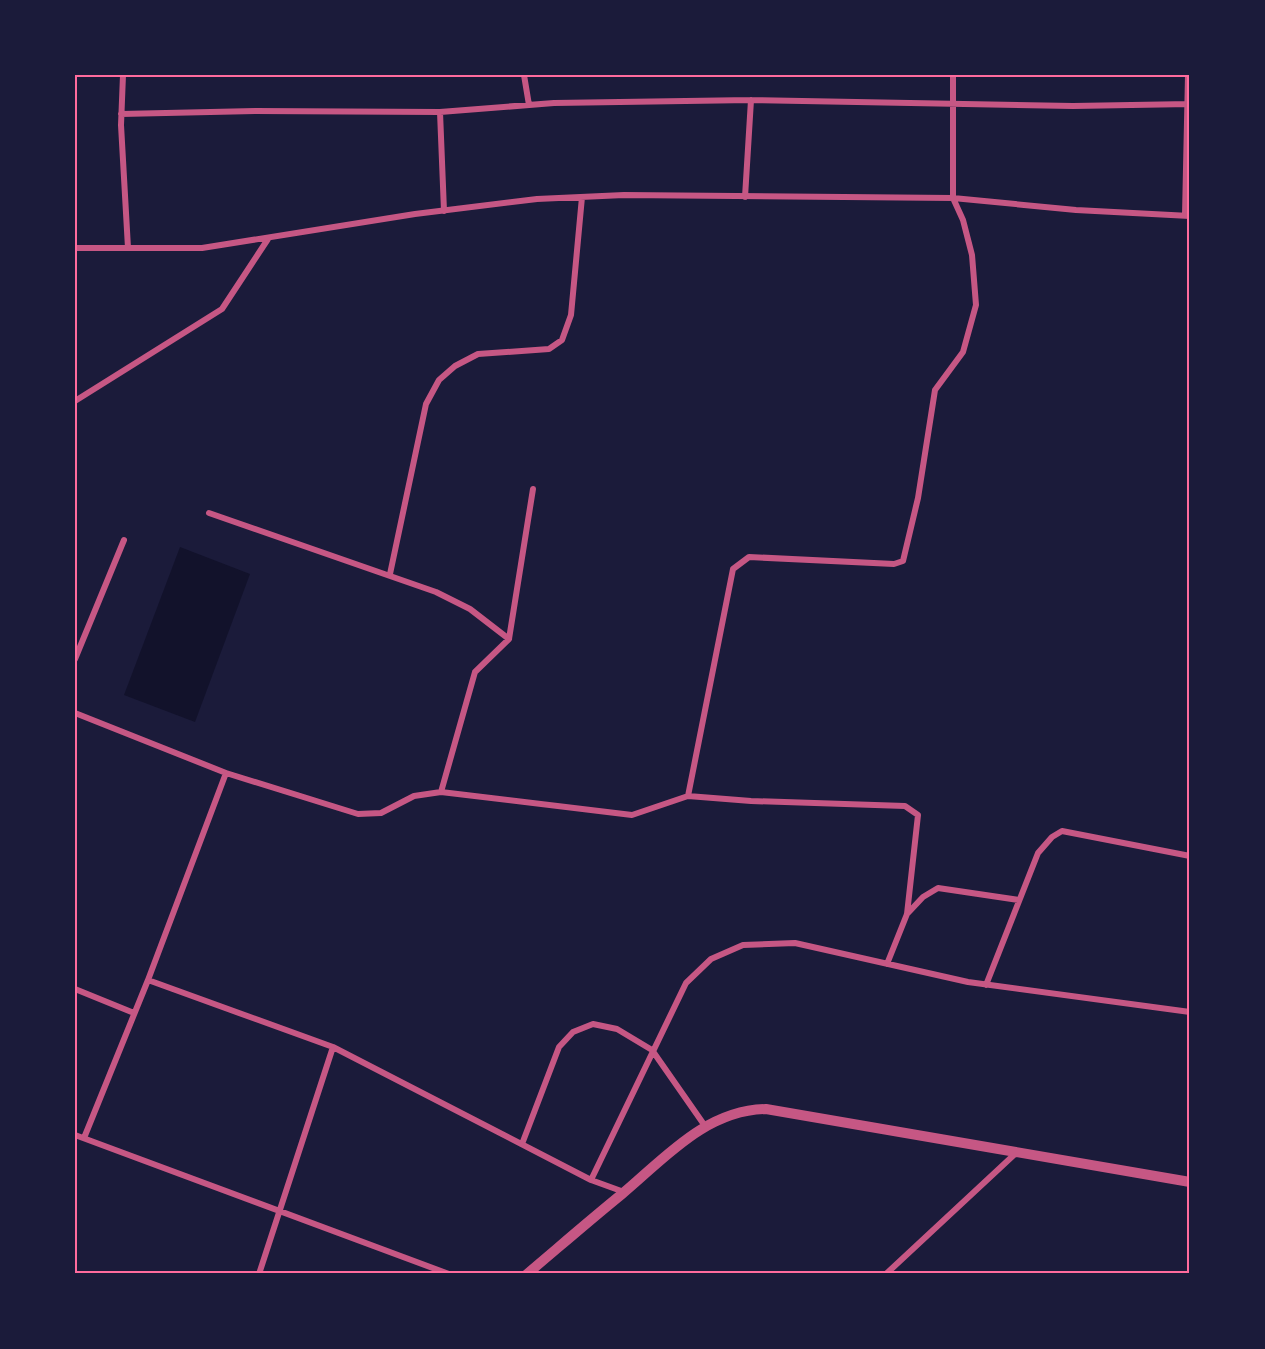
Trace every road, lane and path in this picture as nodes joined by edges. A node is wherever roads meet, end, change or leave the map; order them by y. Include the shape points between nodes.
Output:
1 (123, 75) edge
2 (524, 75) edge
3 (953, 75) edge
4 (1188, 75) edge
5 (751, 100) junction
6 (954, 104) junction
7 (1189, 104) edge
8 (529, 105) junction
9 (440, 112) junction
10 (122, 114) junction
11 (582, 197) junction
12 (746, 197) junction
13 (952, 198) junction
14 (444, 211) junction
15 (1187, 216) edge
16 (270, 238) junction
17 (75, 248) edge
18 (128, 248) junction
19 (75, 401) edge
20 (533, 489) dead end
21 (209, 513) dead end
22 (124, 540) dead end
23 (390, 574) junction
24 (509, 639) junction
25 (75, 659) edge
26 (75, 713) edge
27 (226, 773) junction
28 (441, 792) junction
29 (687, 796) junction
30 (1190, 856) edge
31 (1019, 900) junction
32 (907, 914) junction
33 (887, 964) junction
34 (148, 980) junction
35 (986, 985) junction
36 (75, 989) edge
37 (1190, 1012) edge
38 (134, 1013) junction
39 (333, 1047) junction
40 (652, 1050) junction
41 (705, 1126) junction
42 (75, 1135) edge
43 (84, 1138) junction
44 (522, 1144) junction
45 (1016, 1153) junction
46 (591, 1180) junction
47 (1190, 1182) edge
48 (624, 1192) junction
49 (278, 1210) junction
50 (259, 1274) edge
51 (449, 1274) edge
52 (527, 1274) edge
53 (886, 1274) edge

1 - 10 street
2 - 8 street
3 - 6 street
4 - 7 street
5 - 6 street
5 - 8 street
5 - 12 street
6 - 7 street
6 - 13 street
7 - 15 street
8 - 9 street
9 - 10 street
9 - 14 street
10 - 18 street
11 - 12 street
11 - 14 street
11 - 23 street via 571,315 562,340 549,349 478,354 439,380 426,404
12 - 13 street
13 - 15 street
13 - 29 street via 963,220 972,255 976,305 963,352 935,390 918,498 903,561 894,564 748,557 733,569
14 - 16 street
16 - 18 street via 202,248
16 - 19 street via 222,309
17 - 18 street
20 - 24 street
21 - 23 street
22 - 25 street
23 - 24 street via 470,609
24 - 28 street via 475,672
26 - 27 street
27 - 28 street via 358,814 381,813 414,796
27 - 34 street
28 - 29 street via 632,815
29 - 32 street via 905,806 918,815
30 - 31 street via 1062,831 1038,854
31 - 32 street via 938,888
31 - 35 street
32 - 33 street
33 - 35 street
33 - 40 street via 795,943 743,945 711,959 686,983
34 - 38 street
34 - 39 street
35 - 37 street
36 - 38 street
38 - 43 street
39 - 44 street
39 - 49 street
40 - 41 street
40 - 44 street via 617,1029 593,1024 573,1032 558,1047
40 - 46 street
41 - 45 street via 736,1111 766,1108
41 - 48 street
42 - 43 street
43 - 49 street
44 - 46 street
45 - 47 street
45 - 53 street
46 - 48 street
48 - 52 street
49 - 50 street
49 - 51 street

